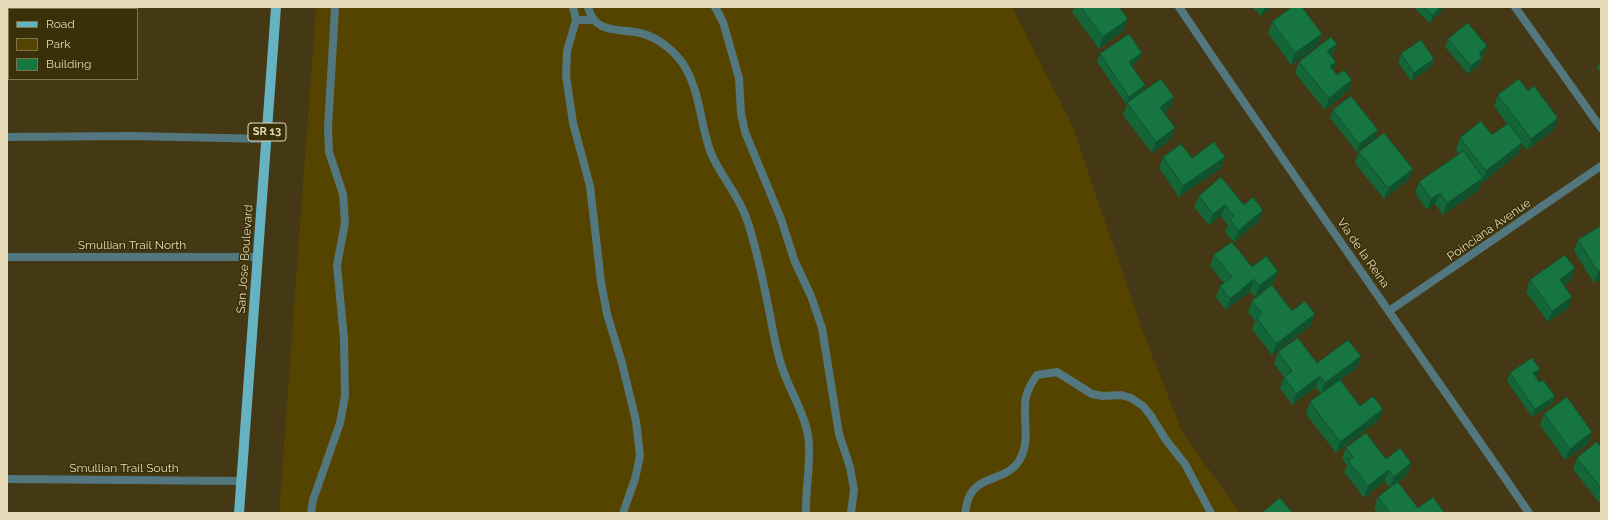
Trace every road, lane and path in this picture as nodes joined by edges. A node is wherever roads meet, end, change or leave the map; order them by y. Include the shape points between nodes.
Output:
1 (276, 7) edge
2 (335, 7) edge
3 (573, 7) edge
4 (588, 7) edge
5 (715, 7) edge
6 (1179, 7) edge
7 (1515, 7) edge
8 (576, 20) junction
9 (594, 20) junction
10 (1601, 128) edge
11 (7, 137) edge
12 (267, 138) junction
13 (1601, 166) edge
14 (7, 257) edge
15 (258, 257) junction
16 (1389, 312) junction
17 (7, 479) edge
18 (241, 480) junction
19 (239, 513) edge
20 (311, 513) edge
21 (623, 513) edge
22 (806, 513) edge
23 (851, 513) edge
24 (965, 513) edge
25 (1211, 513) edge
26 (1529, 513) edge

1 - 12 main road, San Jose Boulevard / SR 13
2 - 20 street via 328,128 329,152 343,194 345,223 337,265 344,339 345,396 340,423 313,500
3 - 8 street
4 - 9 street
5 - 23 street via 723,22 738,78 745,132 822,328 839,434 850,467 854,490
6 - 16 street, Via de la Reina
7 - 10 street
8 - 9 street
8 - 21 street via 567,51 566,76 573,123 590,186 607,314 636,421 640,456
9 - 22 street via 602,27 615,31 640,33 656,39 671,50 684,66 694,86 712,154 737,195 747,218 777,350 808,434 810,457
11 - 12 street
12 - 15 main road, San Jose Boulevard / SR 13
13 - 16 street, Poinciana Avenue
14 - 15 street, Smullian Trail North
15 - 18 main road, San Jose Boulevard / SR 13
16 - 26 street, Via de la Reina
17 - 18 street, Smullian Trail South
18 - 19 main road, San Jose Boulevard / SR 13
24 - 25 street via 970,495 980,484 1014,468 1022,455 1025,443 1026,398 1030,385 1037,375 1056,372 1092,394 1126,396 1143,406 1185,464

